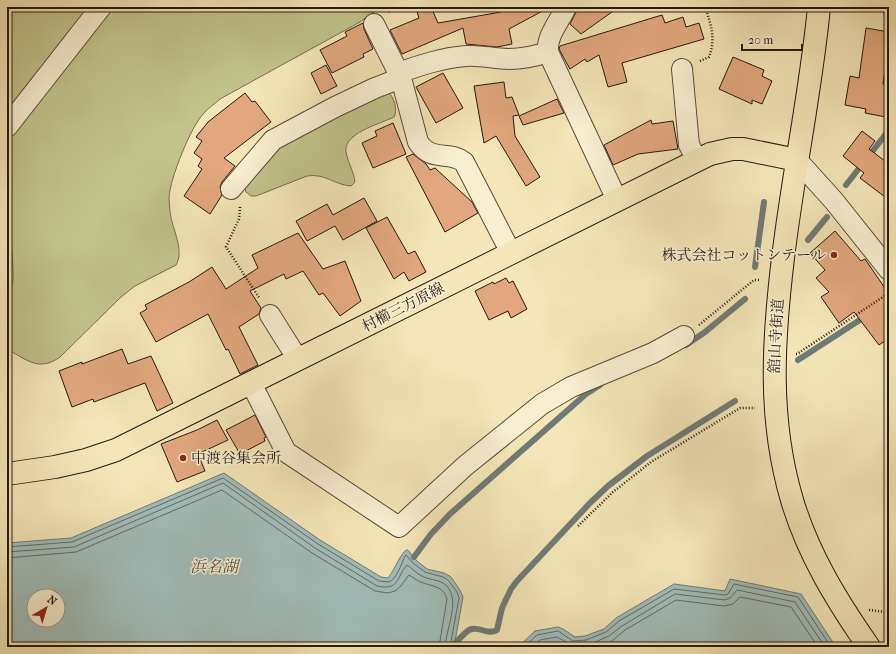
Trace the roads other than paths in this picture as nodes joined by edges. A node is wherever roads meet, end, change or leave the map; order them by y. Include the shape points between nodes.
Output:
1 (101, 7) edge
2 (566, 7) edge
3 (819, 7) edge
4 (374, 24) dead end
5 (548, 52) junction
6 (682, 70) road end
7 (399, 76) junction
8 (7, 128) edge
9 (697, 160) junction
10 (797, 160) junction
11 (231, 189) road end
12 (617, 200) junction
13 (511, 253) junction
14 (889, 270) edge
15 (270, 315) road end
16 (684, 336) road end
17 (296, 360) junction
18 (251, 383) junction
19 (7, 474) edge
20 (869, 647) edge

1 - 8 street
2 - 5 street via 549,38
3 - 10 main road, 舘山寺街道
4 - 7 street
5 - 7 street via 512,59 478,56 448,58 430,62
5 - 12 street
6 - 9 street via 689,145
7 - 11 street via 273,140
7 - 13 street via 418,142 422,148 434,155 456,157 464,162
9 - 10 main road, 村櫛三方原線 via 732,149
9 - 12 main road, 村櫛三方原線
10 - 14 street via 834,201
10 - 20 main road, 舘山寺街道 via 776,321 774,380 778,439 792,500 814,559 829,587
12 - 13 main road, 村櫛三方原線
13 - 17 main road, 村櫛三方原線
15 - 17 street
16 - 18 street via 556,395 529,414 504,443 465,466 399,527 286,452
17 - 18 main road, 村櫛三方原線
18 - 19 main road, 村櫛三方原線 via 116,450 55,467

